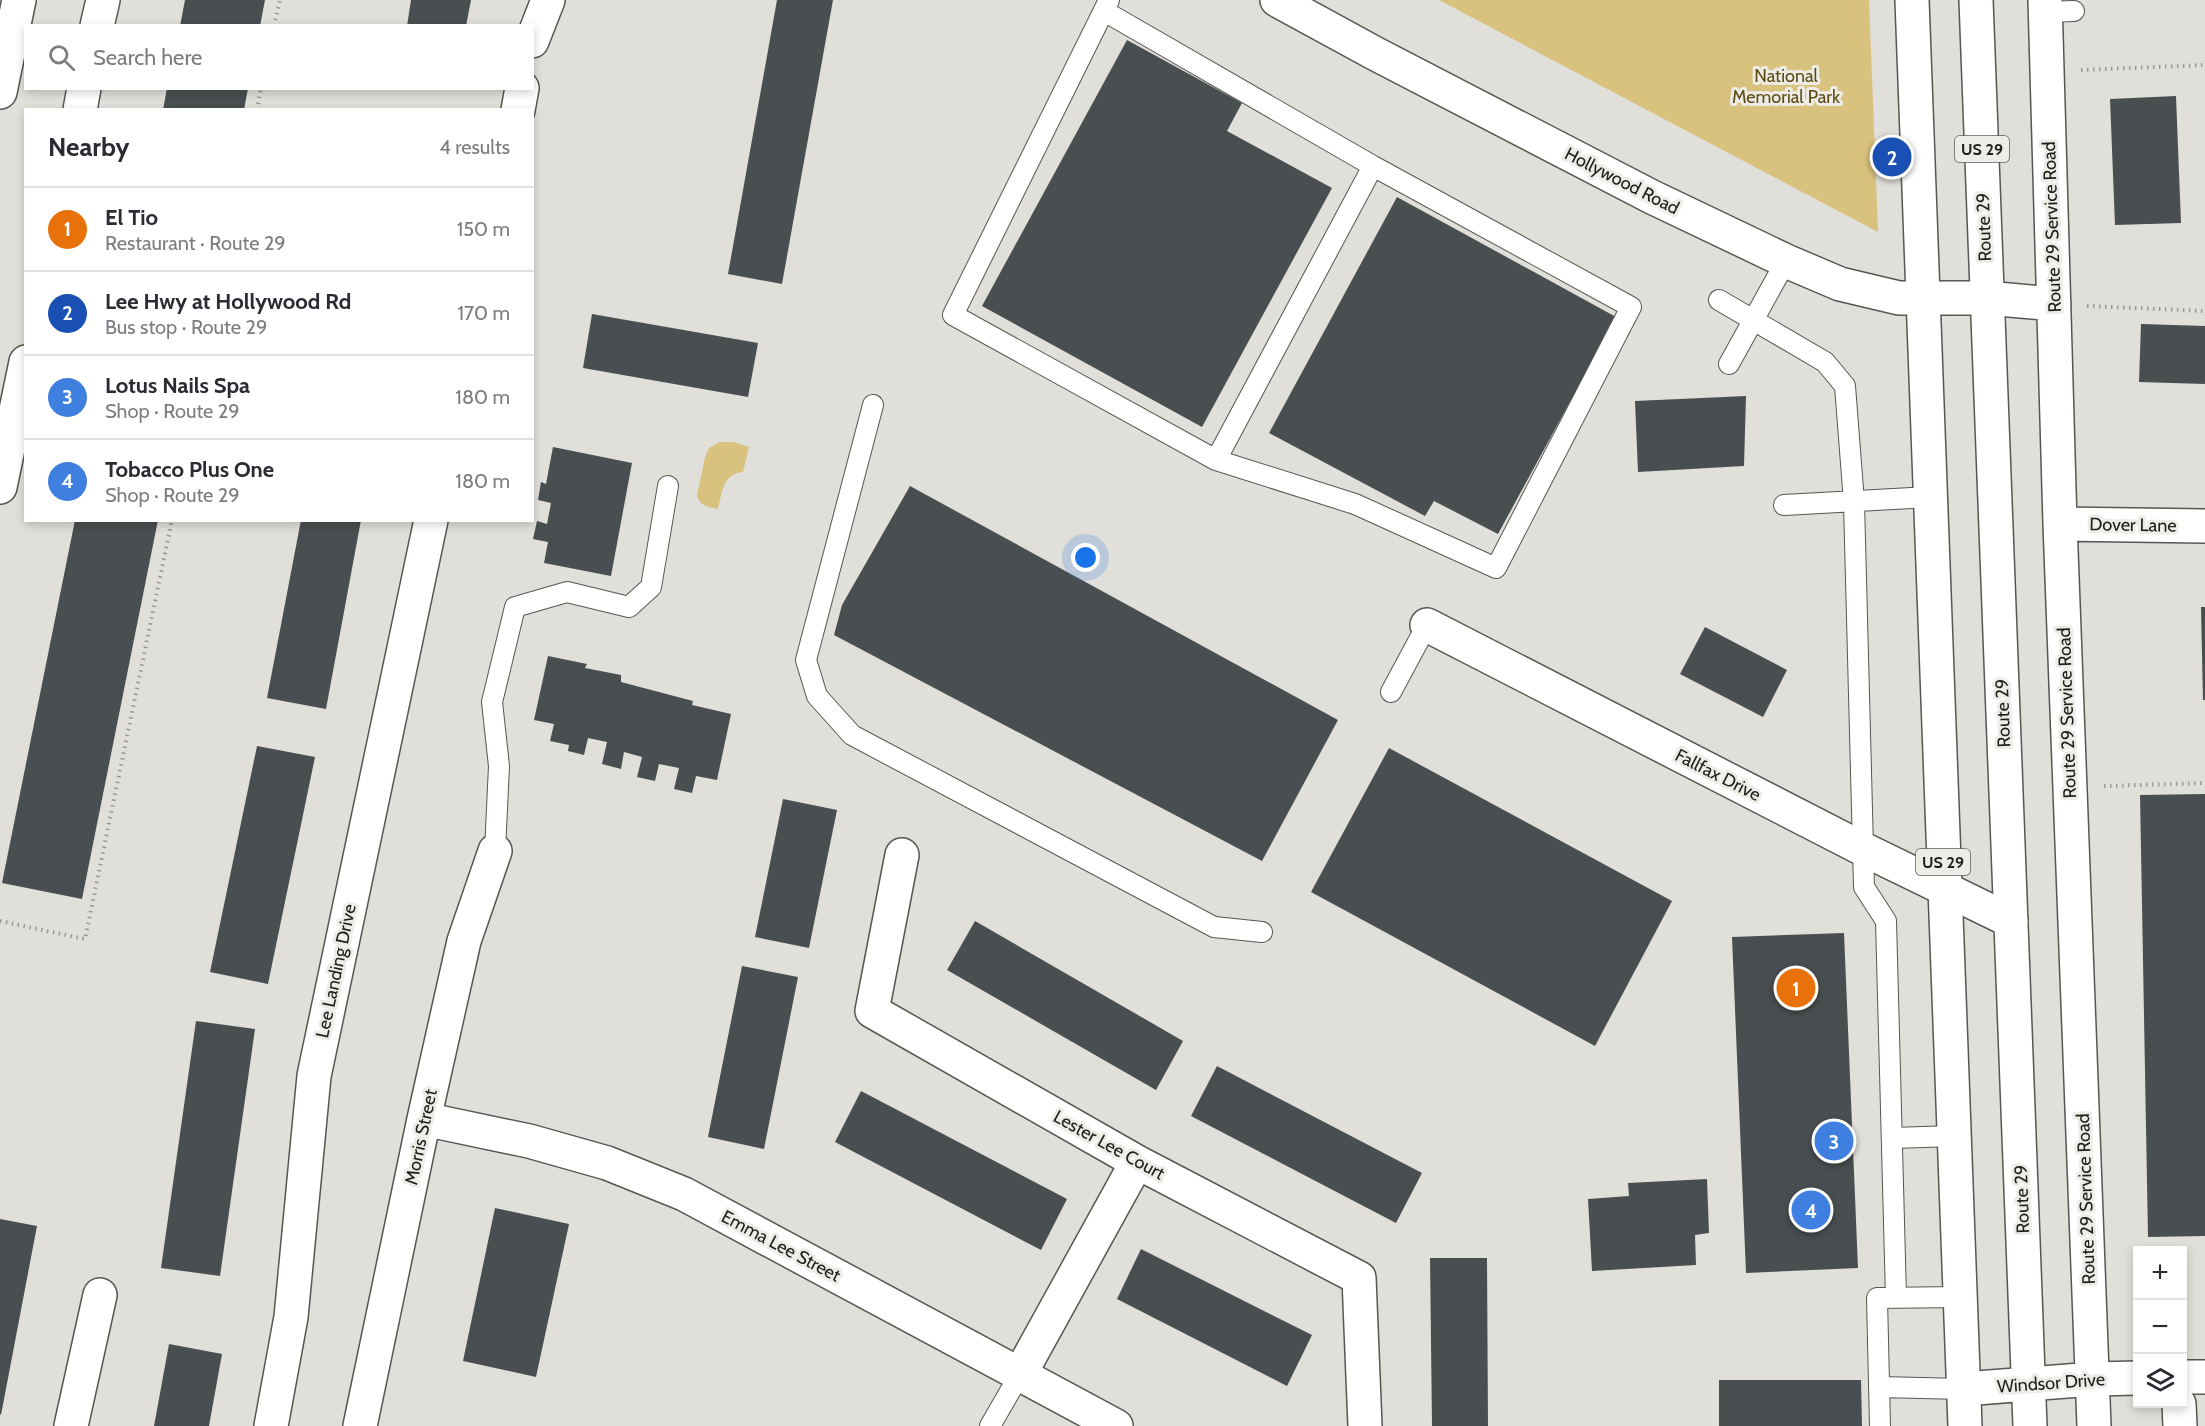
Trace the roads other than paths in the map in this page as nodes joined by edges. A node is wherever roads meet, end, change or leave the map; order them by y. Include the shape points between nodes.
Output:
1 (19, 0) edge
2 (103, 0) edge
3 (548, 0) edge
4 (1277, 0) edge
5 (1912, 0) edge
6 (1976, 0) edge
7 (1106, 6) edge
8 (2055, 8) edge
9 (97, 24) edge
10 (534, 36) edge
11 (84, 90) edge
12 (522, 90) edge
13 (0, 92) edge
14 (80, 108) edge
15 (518, 108) edge
16 (1373, 166) junction
17 (1786, 261) junction
18 (1923, 298) junction
19 (1987, 298) junction
20 (1719, 300) dead end
21 (2054, 304) junction
22 (1753, 320) junction
23 (1729, 364) dead end
24 (24, 372) edge
25 (873, 405) dead end
26 (1216, 460) junction
27 (668, 486) dead end
28 (0, 487) edge
29 (1930, 497) junction
30 (1854, 502) junction
31 (1784, 505) dead end
32 (431, 522) edge
33 (2060, 524) junction
34 (2205, 526) edge
35 (1427, 625) joint
36 (1391, 692) dead end
37 (1863, 849) junction
38 (495, 851) joint
39 (902, 855) dead end
40 (1944, 889) junction
41 (2011, 921) junction
42 (1262, 932) dead end
43 (424, 1119) junction
44 (1954, 1136) junction
45 (1892, 1138) junction
46 (1137, 1162) junction
47 (100, 1295) dead end
48 (1896, 1297) junction
49 (1960, 1297) junction
50 (1020, 1374) junction
51 (2187, 1377) edge
52 (2205, 1377) edge
53 (2133, 1378) edge
54 (2093, 1379) junction
55 (2029, 1384) junction
56 (1879, 1387) junction
57 (1964, 1389) junction
58 (2179, 1408) edge
59 (71, 1426) edge
60 (271, 1426) edge
61 (360, 1426) edge
62 (990, 1426) edge
63 (1116, 1426) edge
64 (1365, 1426) edge
65 (1880, 1426) edge
66 (1965, 1426) edge
67 (2030, 1426) edge
68 (2094, 1426) edge
69 (2180, 1426) edge

1 - 13 street
2 - 9 street
3 - 10 street
4 - 17 street, Hollywood Road via 1641,192
5 - 18 street, US 29
6 - 19 street, Route 29 / US 29
7 - 16 lane
7 - 26 lane via 953,315
8 - 21 street, Route 29 Service Road via 2047,71
11 - 14 street
12 - 15 street
16 - 26 lane
16 - 26 lane via 1631,307 1496,568 1355,504
17 - 18 street, Hollywood Road via 1840,284 1899,298
17 - 22 lane
18 - 19 street, Hollywood Road
18 - 29 street, US 29
19 - 21 street, Hollywood Road
19 - 41 street, Route 29 / US 29
20 - 22 lane
21 - 33 street, Route 29 Service Road
22 - 23 lane
22 - 30 lane via 1825,362 1845,386
24 - 28 street
25 - 42 lane via 806,660 817,696 852,735 1214,927
27 - 38 lane via 651,587 629,607 567,592 515,607 492,702 499,766
29 - 30 lane
29 - 40 street, US 29
30 - 31 lane
30 - 37 lane
32 - 60 street, Lee Landing Drive via 314,1076 291,1317
33 - 34 street, Dover Lane
33 - 54 street, Route 29 Service Road
35 - 36 lane
35 - 37 street, Fallfax Drive
37 - 40 street, Fallfax Drive
37 - 45 lane via 1864,887 1886,921
38 - 43 street, Morris Street via 464,941
39 - 46 street, Lester Lee Court via 872,1011
40 - 41 street, Fallfax Drive
40 - 44 street, US 29
41 - 55 street, Route 29 / US 29
43 - 50 street, Emma Lee Street via 529,1141 608,1163 684,1194
43 - 61 street, Morris Street
44 - 45 lane
44 - 49 street, US 29
45 - 48 lane
46 - 50 street
46 - 64 street, Lester Lee Court via 1359,1278
47 - 59 street
48 - 49 lane
48 - 56 lane via 1877,1298
49 - 57 street, US 29
50 - 62 lane
50 - 63 street, Emma Lee Street
51 - 52 street
53 - 54 street, Windsor Drive
54 - 55 street, Windsor Drive
54 - 68 street, Route 29 Service Road
55 - 57 street, Windsor Drive
55 - 67 street, Route 29 / US 29
56 - 57 lane
56 - 65 lane
57 - 66 street, US 29
58 - 69 street

